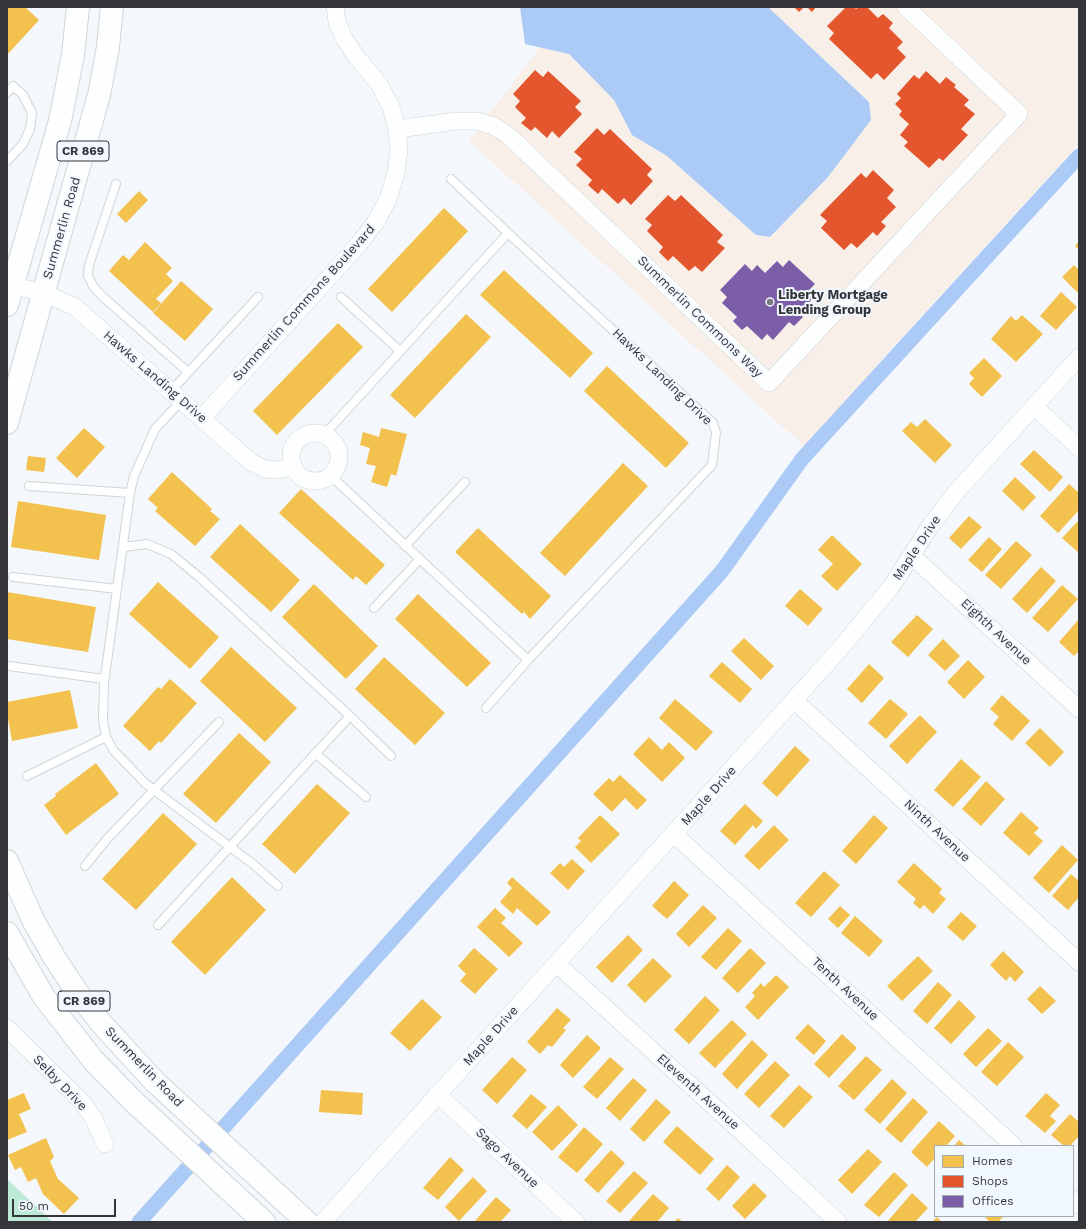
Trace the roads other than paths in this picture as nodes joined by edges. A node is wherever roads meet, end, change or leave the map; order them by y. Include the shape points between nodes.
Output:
1 (78, 7) edge
2 (112, 7) edge
3 (335, 7) edge
4 (906, 7) edge
5 (7, 93) edge
6 (397, 129) junction
7 (7, 161) edge
8 (451, 179) dead end
9 (116, 184) dead end
10 (508, 233) junction
11 (9, 292) edge
12 (44, 293) junction
13 (258, 297) dead end
14 (341, 298) dead end
15 (400, 351) junction
16 (1079, 357) edge
17 (188, 372) junction
18 (176, 396) junction
19 (1034, 406) junction
20 (202, 418) junction
21 (7, 423) edge
22 (324, 435) junction
23 (1079, 448) edge
24 (294, 467) junction
25 (330, 475) junction
26 (465, 482) dead end
27 (29, 486) dead end
28 (130, 493) junction
29 (405, 546) junction
30 (123, 547) junction
31 (912, 556) junction
32 (420, 559) junction
33 (13, 577) dead end
34 (117, 589) junction
35 (374, 608) dead end
36 (528, 660) junction
37 (8, 666) dead end
38 (104, 679) junction
39 (795, 701) junction
40 (486, 708) dead end
41 (1079, 709) edge
42 (350, 716) junction
43 (219, 722) dead end
44 (106, 737) junction
45 (316, 753) junction
46 (391, 756) dead end
47 (27, 776) dead end
48 (154, 790) junction
49 (366, 797) dead end
50 (674, 834) junction
51 (230, 847) junction
52 (7, 862) edge
53 (85, 866) dead end
54 (278, 886) dead end
55 (158, 926) dead end
56 (7, 933) edge
57 (1079, 962) edge
58 (557, 964) junction
59 (7, 1028) edge
60 (437, 1094) junction
61 (105, 1144) dead end
62 (1013, 1145) edge
63 (264, 1222) edge
64 (307, 1222) edge
65 (323, 1222) edge
66 (576, 1222) edge
67 (838, 1222) edge

1 - 11 main road, CR 869 via 73,55 60,121
2 - 12 main road, Summerlin Road / CR 869 via 99,95
3 - 6 street, Summerlin Commons Boulevard via 337,22 344,38 379,84 391,107
4 - 6 street, Summerlin Commons Way via 1019,114 769,383 509,136 494,126 477,121
5 - 7 lane via 13,86 23,95 32,113 30,129 23,144
6 - 20 street, Summerlin Commons Boulevard via 399,150 396,174 378,220
8 - 10 lane, Hawks Landing Drive
9 - 17 lane via 89,265 88,276 102,296
10 - 15 lane
10 - 36 lane, Hawks Landing Drive via 713,423 716,433 712,465
11 - 12 street, Hawks Landing Drive
12 - 18 street, Hawks Landing Drive via 75,307
12 - 21 main road, Summerlin Road / CR 869
13 - 17 lane
14 - 15 lane
15 - 22 lane
16 - 19 street, Maple Drive
17 - 18 lane
18 - 20 street, Hawks Landing Drive
18 - 28 lane via 155,429 134,476
19 - 23 street
19 - 31 street, Maple Drive via 957,491 931,525
20 - 24 street, Hawks Landing Drive via 251,462 265,469
22 - 24 street via 308,434 298,441 292,451
22 - 25 street via 334,442 339,454 338,462
24 - 25 street via 298,473 310,480
25 - 29 lane
26 - 29 lane
27 - 28 lane
28 - 30 lane
29 - 32 lane
30 - 34 lane
30 - 42 lane via 147,544 171,554
31 - 39 street, Maple Drive via 892,587
31 - 41 street, Eighth Avenue
32 - 35 lane
32 - 36 lane
33 - 34 lane
34 - 38 lane
36 - 40 lane, Hawks Landing Drive
37 - 38 lane
38 - 44 lane via 103,719
39 - 50 street, Maple Drive
39 - 57 street, Ninth Avenue
42 - 45 lane
42 - 46 lane
43 - 48 lane
44 - 47 lane
44 - 48 lane via 114,751
45 - 49 lane
45 - 51 lane
48 - 51 lane
48 - 53 lane
50 - 58 street, Maple Drive
50 - 62 street, Tenth Avenue
51 - 54 lane
51 - 55 lane
52 - 64 main road, Summerlin Road / CR 869 via 33,920 54,957 77,992 127,1053
56 - 63 main road, CR 869 via 44,997 93,1060
58 - 60 street, Maple Drive
58 - 67 street, Eleventh Avenue
59 - 61 street, Selby Drive via 82,1102 94,1119
60 - 65 street, Maple Drive
60 - 66 street, Sago Avenue

